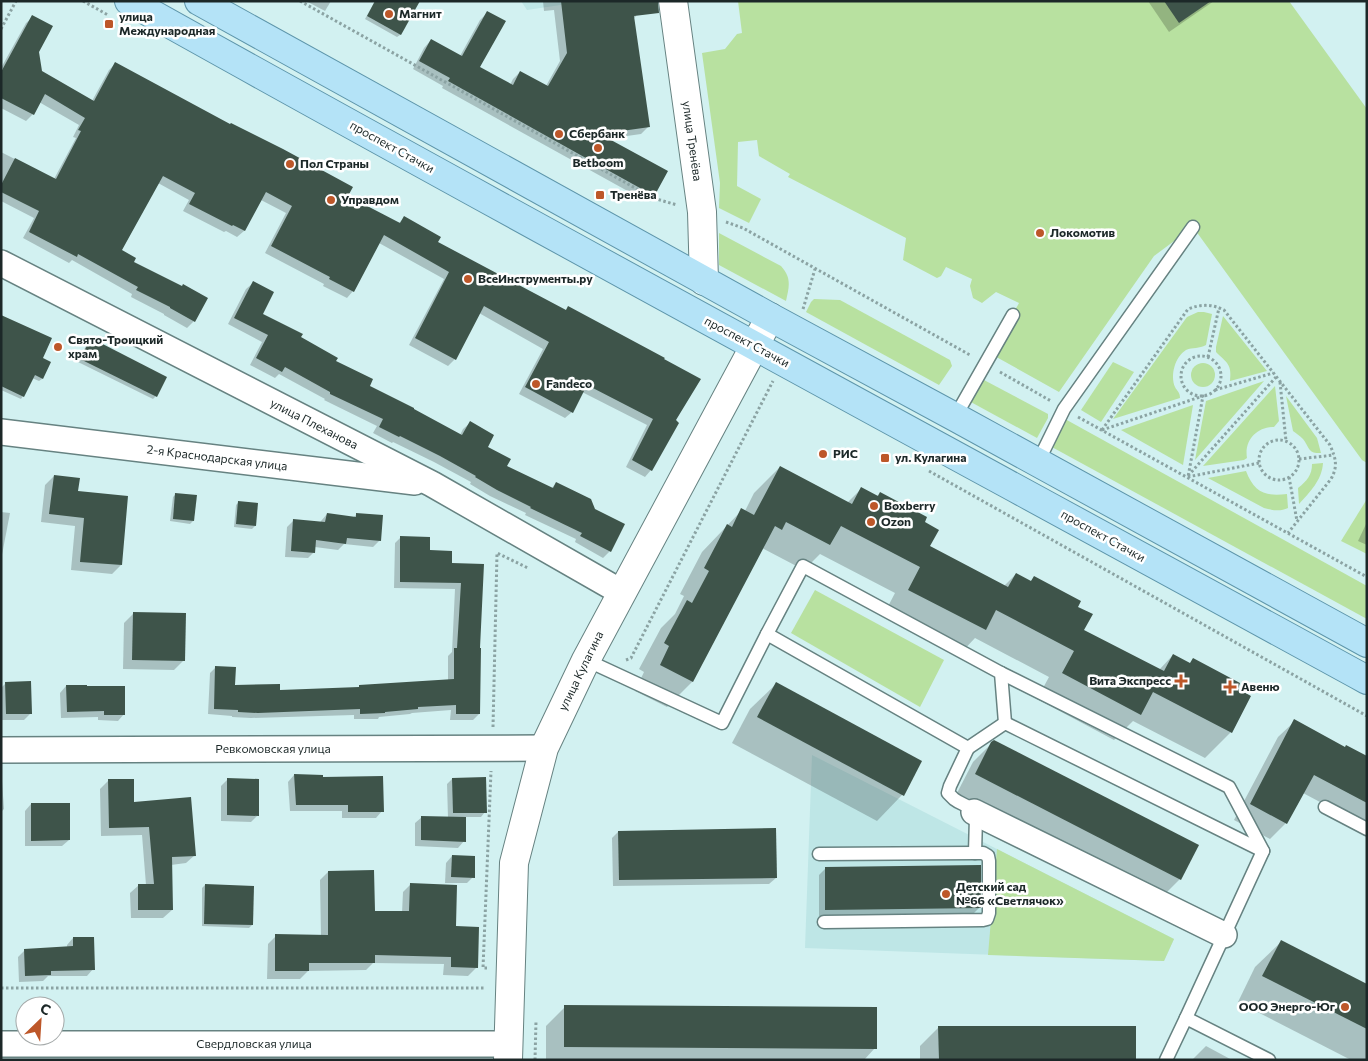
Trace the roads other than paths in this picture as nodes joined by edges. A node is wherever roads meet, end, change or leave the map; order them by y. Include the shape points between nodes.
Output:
1 (129, 1) edge
2 (199, 1) edge
3 (673, 1) edge
4 (1192, 227) dead end
5 (1, 263) edge
6 (704, 281) junction
7 (1013, 315) dead end
8 (770, 317) junction
9 (754, 346) junction
10 (955, 417) junction
11 (1, 432) edge
12 (1038, 462) junction
13 (432, 484) junction
14 (621, 592) junction
15 (767, 634) junction
16 (1367, 643) edge
17 (594, 664) junction
18 (1001, 673) junction
19 (1367, 680) edge
20 (1005, 723) junction
21 (544, 748) junction
22 (968, 748) junction
23 (1, 750) edge
24 (1325, 807) dead end
25 (974, 812) junction
26 (1367, 828) edge
27 (1262, 851) junction
28 (975, 853) junction
29 (819, 854) dead end
30 (824, 922) dead end
31 (1224, 935) junction
32 (1186, 1018) junction
33 (1, 1044) edge
34 (508, 1052) edge
35 (1166, 1060) edge
36 (1269, 1060) edge

1 - 9 main road, проспект Стачки
2 - 6 main road
3 - 6 street, улица Тренёва via 702,212
4 - 12 lane via 1064,409
5 - 13 street, улица Плеханова
6 - 8 main road
7 - 10 lane
8 - 9 street, улица Кулагина
8 - 10 main road
9 - 14 street, улица Кулагина
9 - 19 main road, проспект Стачки
10 - 12 main road
11 - 13 street, 2-я Краснодарская улица
12 - 16 main road
13 - 14 street, улица Плеханова
14 - 17 street, улица Кулагина
15 - 17 lane via 722,723
15 - 18 lane via 802,566
15 - 22 lane
17 - 21 street, улица Кулагина
18 - 20 lane
18 - 27 lane via 1229,787
20 - 22 lane
20 - 27 lane
21 - 23 street, Ревкомовская улица
21 - 34 street, улица Кулагина via 514,863
22 - 25 lane via 948,793
24 - 26 lane
25 - 28 lane
25 - 31 street
27 - 31 lane
28 - 29 lane
28 - 30 lane via 984,853 989,861 990,913 987,919
31 - 32 lane
32 - 35 lane
32 - 36 lane
33 - 34 street, Свердловская улица

